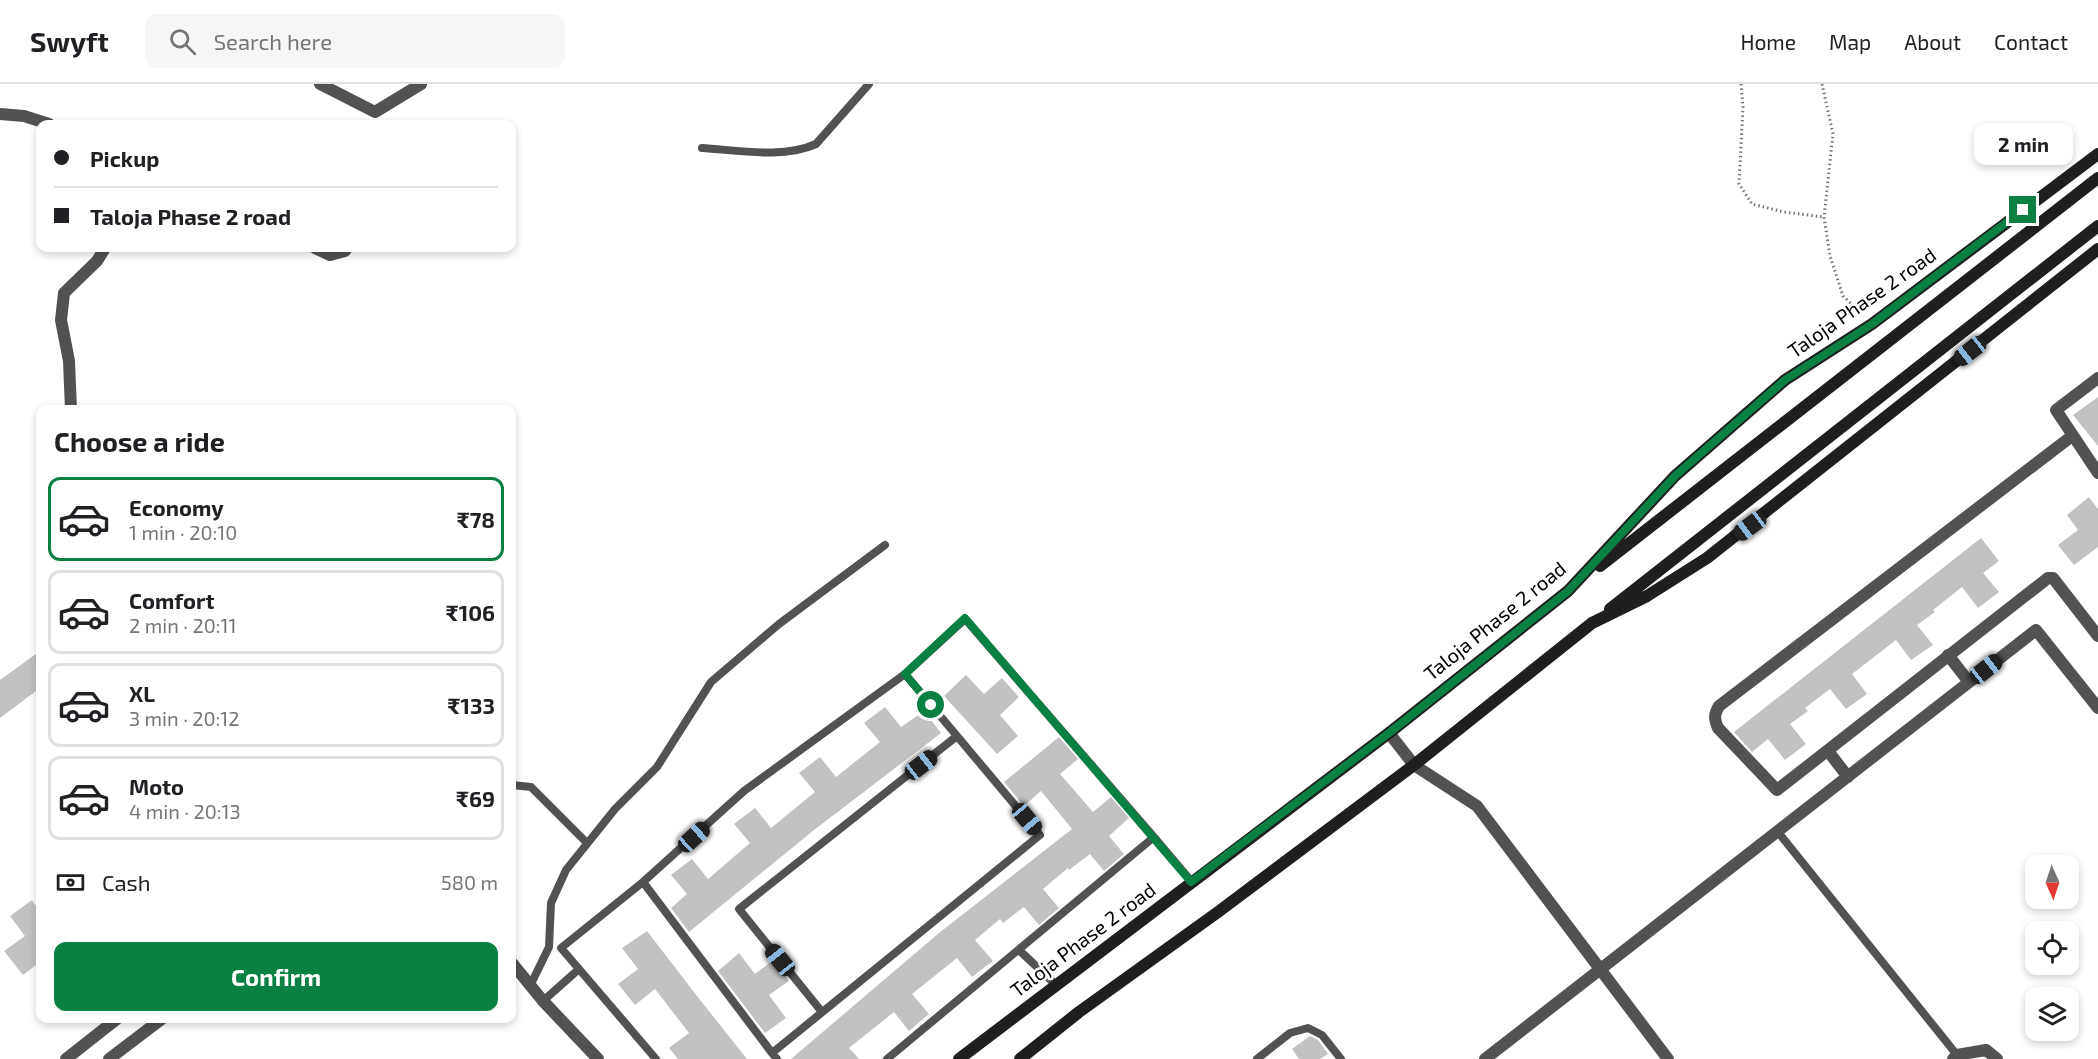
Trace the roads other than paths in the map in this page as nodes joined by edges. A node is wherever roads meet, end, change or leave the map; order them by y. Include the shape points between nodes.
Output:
1 (320, 84) edge
2 (421, 84) edge
3 (869, 84) edge
4 (0, 114) edge
5 (375, 118) edge
6 (36, 120) edge
7 (702, 148) dead end
8 (2098, 154) edge
9 (2098, 178) edge
10 (2098, 226) edge
11 (2098, 249) edge
12 (103, 252) edge
13 (324, 252) edge
14 (341, 252) edge
15 (2098, 378) edge
16 (71, 405) edge
17 (2073, 436) junction
18 (2098, 473) edge
19 (885, 545) dead end
20 (1568, 591) junction
21 (1592, 622) junction
22 (2098, 636) edge
23 (1948, 655) junction
24 (905, 674) junction
25 (1969, 682) junction
26 (2098, 708) edge
27 (1389, 733) junction
28 (957, 736) junction
29 (1828, 751) junction
30 (1414, 765) junction
31 (1848, 777) junction
32 (516, 785) edge
33 (1778, 832) junction
34 (1154, 837) junction
35 (587, 843) junction
36 (643, 882) junction
37 (1191, 882) junction
38 (1019, 950) junction
39 (516, 968) edge
40 (1599, 968) junction
41 (579, 969) junction
42 (1055, 984) junction
43 (530, 986) junction
44 (543, 1001) junction
45 (822, 1012) junction
46 (112, 1023) edge
47 (156, 1023) edge
48 (774, 1056) edge
49 (1955, 1057) edge
50 (66, 1059) edge
51 (108, 1059) edge
52 (598, 1059) edge
53 (656, 1059) edge
54 (887, 1059) edge
55 (959, 1059) edge
56 (1020, 1059) edge
57 (1257, 1059) edge
58 (1341, 1059) edge
59 (1485, 1059) edge
60 (1668, 1059) edge
61 (1998, 1059) edge

1 - 5 street
2 - 5 street
3 - 7 lane via 816,144 804,149
4 - 6 street
8 - 20 street, Taloja Phase 2 road via 1872,324 1785,380 1675,476
9 - 20 street
10 - 21 street
11 - 21 street via 1707,558 1647,596
12 - 16 street via 64,293 61,320 69,361
13 - 14 street
15 - 17 street via 2056,408
17 - 18 street
17 - 29 street via 1719,706 1714,714 1718,728 1774,790
19 - 35 lane via 779,624 711,682 657,767
20 - 27 street, Taloja Phase 2 road
21 - 30 street
22 - 23 street via 2050,577
23 - 25 street
23 - 29 street
24 - 28 lane
24 - 34 lane via 965,618
24 - 36 lane via 744,791
25 - 26 street via 2036,630
25 - 31 street
27 - 30 street
27 - 37 street, Taloja Phase 2 road
28 - 45 lane via 1040,835
28 - 45 lane via 739,909
29 - 31 street
30 - 40 street via 1477,806
30 - 56 street
31 - 33 street
32 - 35 lane via 531,787
33 - 40 street
33 - 49 lane
34 - 37 lane
34 - 38 lane
35 - 43 lane via 566,870 551,903 549,947
36 - 41 lane via 561,948
36 - 48 lane
37 - 42 street, Taloja Phase 2 road
38 - 42 lane
38 - 54 lane
39 - 43 street
40 - 59 street
40 - 60 street
41 - 44 lane
41 - 53 lane
42 - 55 street, Taloja Phase 2 road
43 - 44 street
44 - 52 street
45 - 48 lane
46 - 50 street
47 - 51 street
49 - 61 street via 1986,1050
57 - 58 lane via 1290,1033 1308,1028 1322,1035

